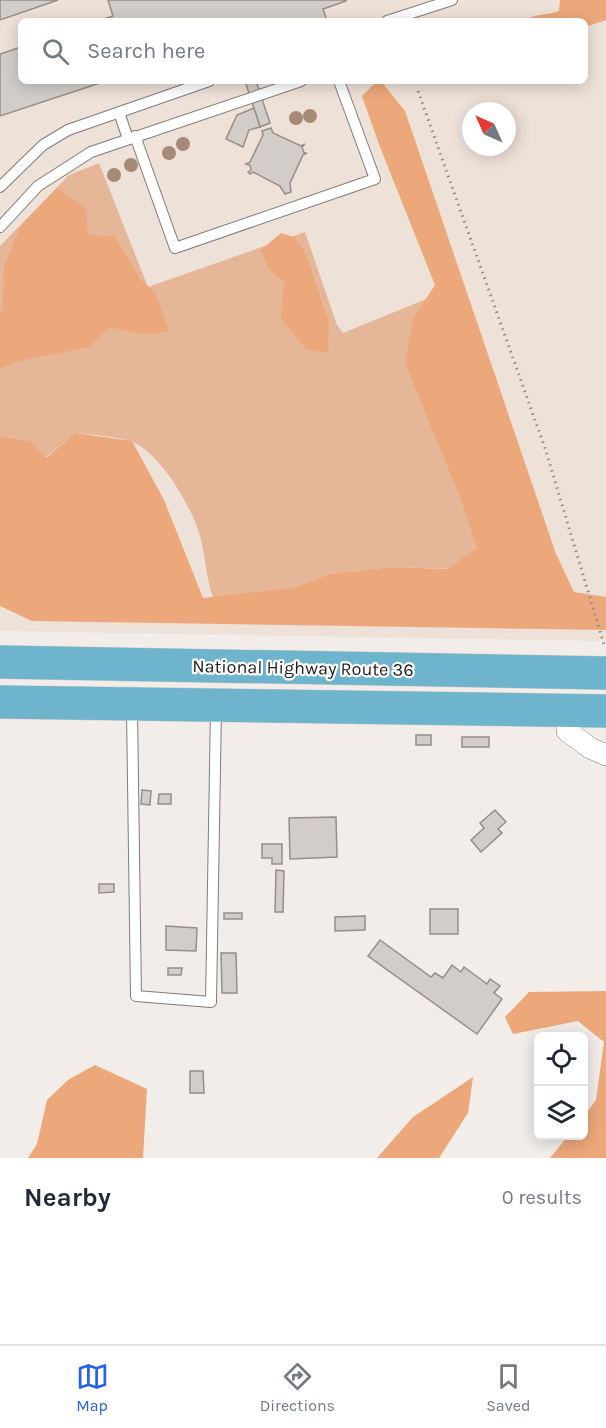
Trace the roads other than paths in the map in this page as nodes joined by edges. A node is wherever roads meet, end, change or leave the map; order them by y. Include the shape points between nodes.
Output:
1 (452, 0) edge
2 (396, 18) edge
3 (200, 84) edge
4 (292, 84) edge
5 (340, 84) edge
6 (119, 112) junction
7 (132, 137) junction
8 (0, 187) edge
9 (0, 227) edge
10 (0, 662) edge
11 (606, 673) edge
12 (0, 702) edge
13 (132, 704) junction
14 (216, 706) junction
15 (567, 711) junction
16 (606, 711) edge
17 (606, 755) edge

1 - 2 lane
3 - 6 lane
4 - 7 lane
5 - 7 lane via 375,179 175,248
6 - 7 lane
6 - 8 lane via 68,130 44,145
7 - 9 lane via 91,152 52,176
10 - 11 highway, National Highway Route 36
12 - 13 highway
13 - 14 highway
13 - 14 lane via 136,996 211,1002
14 - 15 highway
15 - 16 highway
15 - 17 street via 567,731

